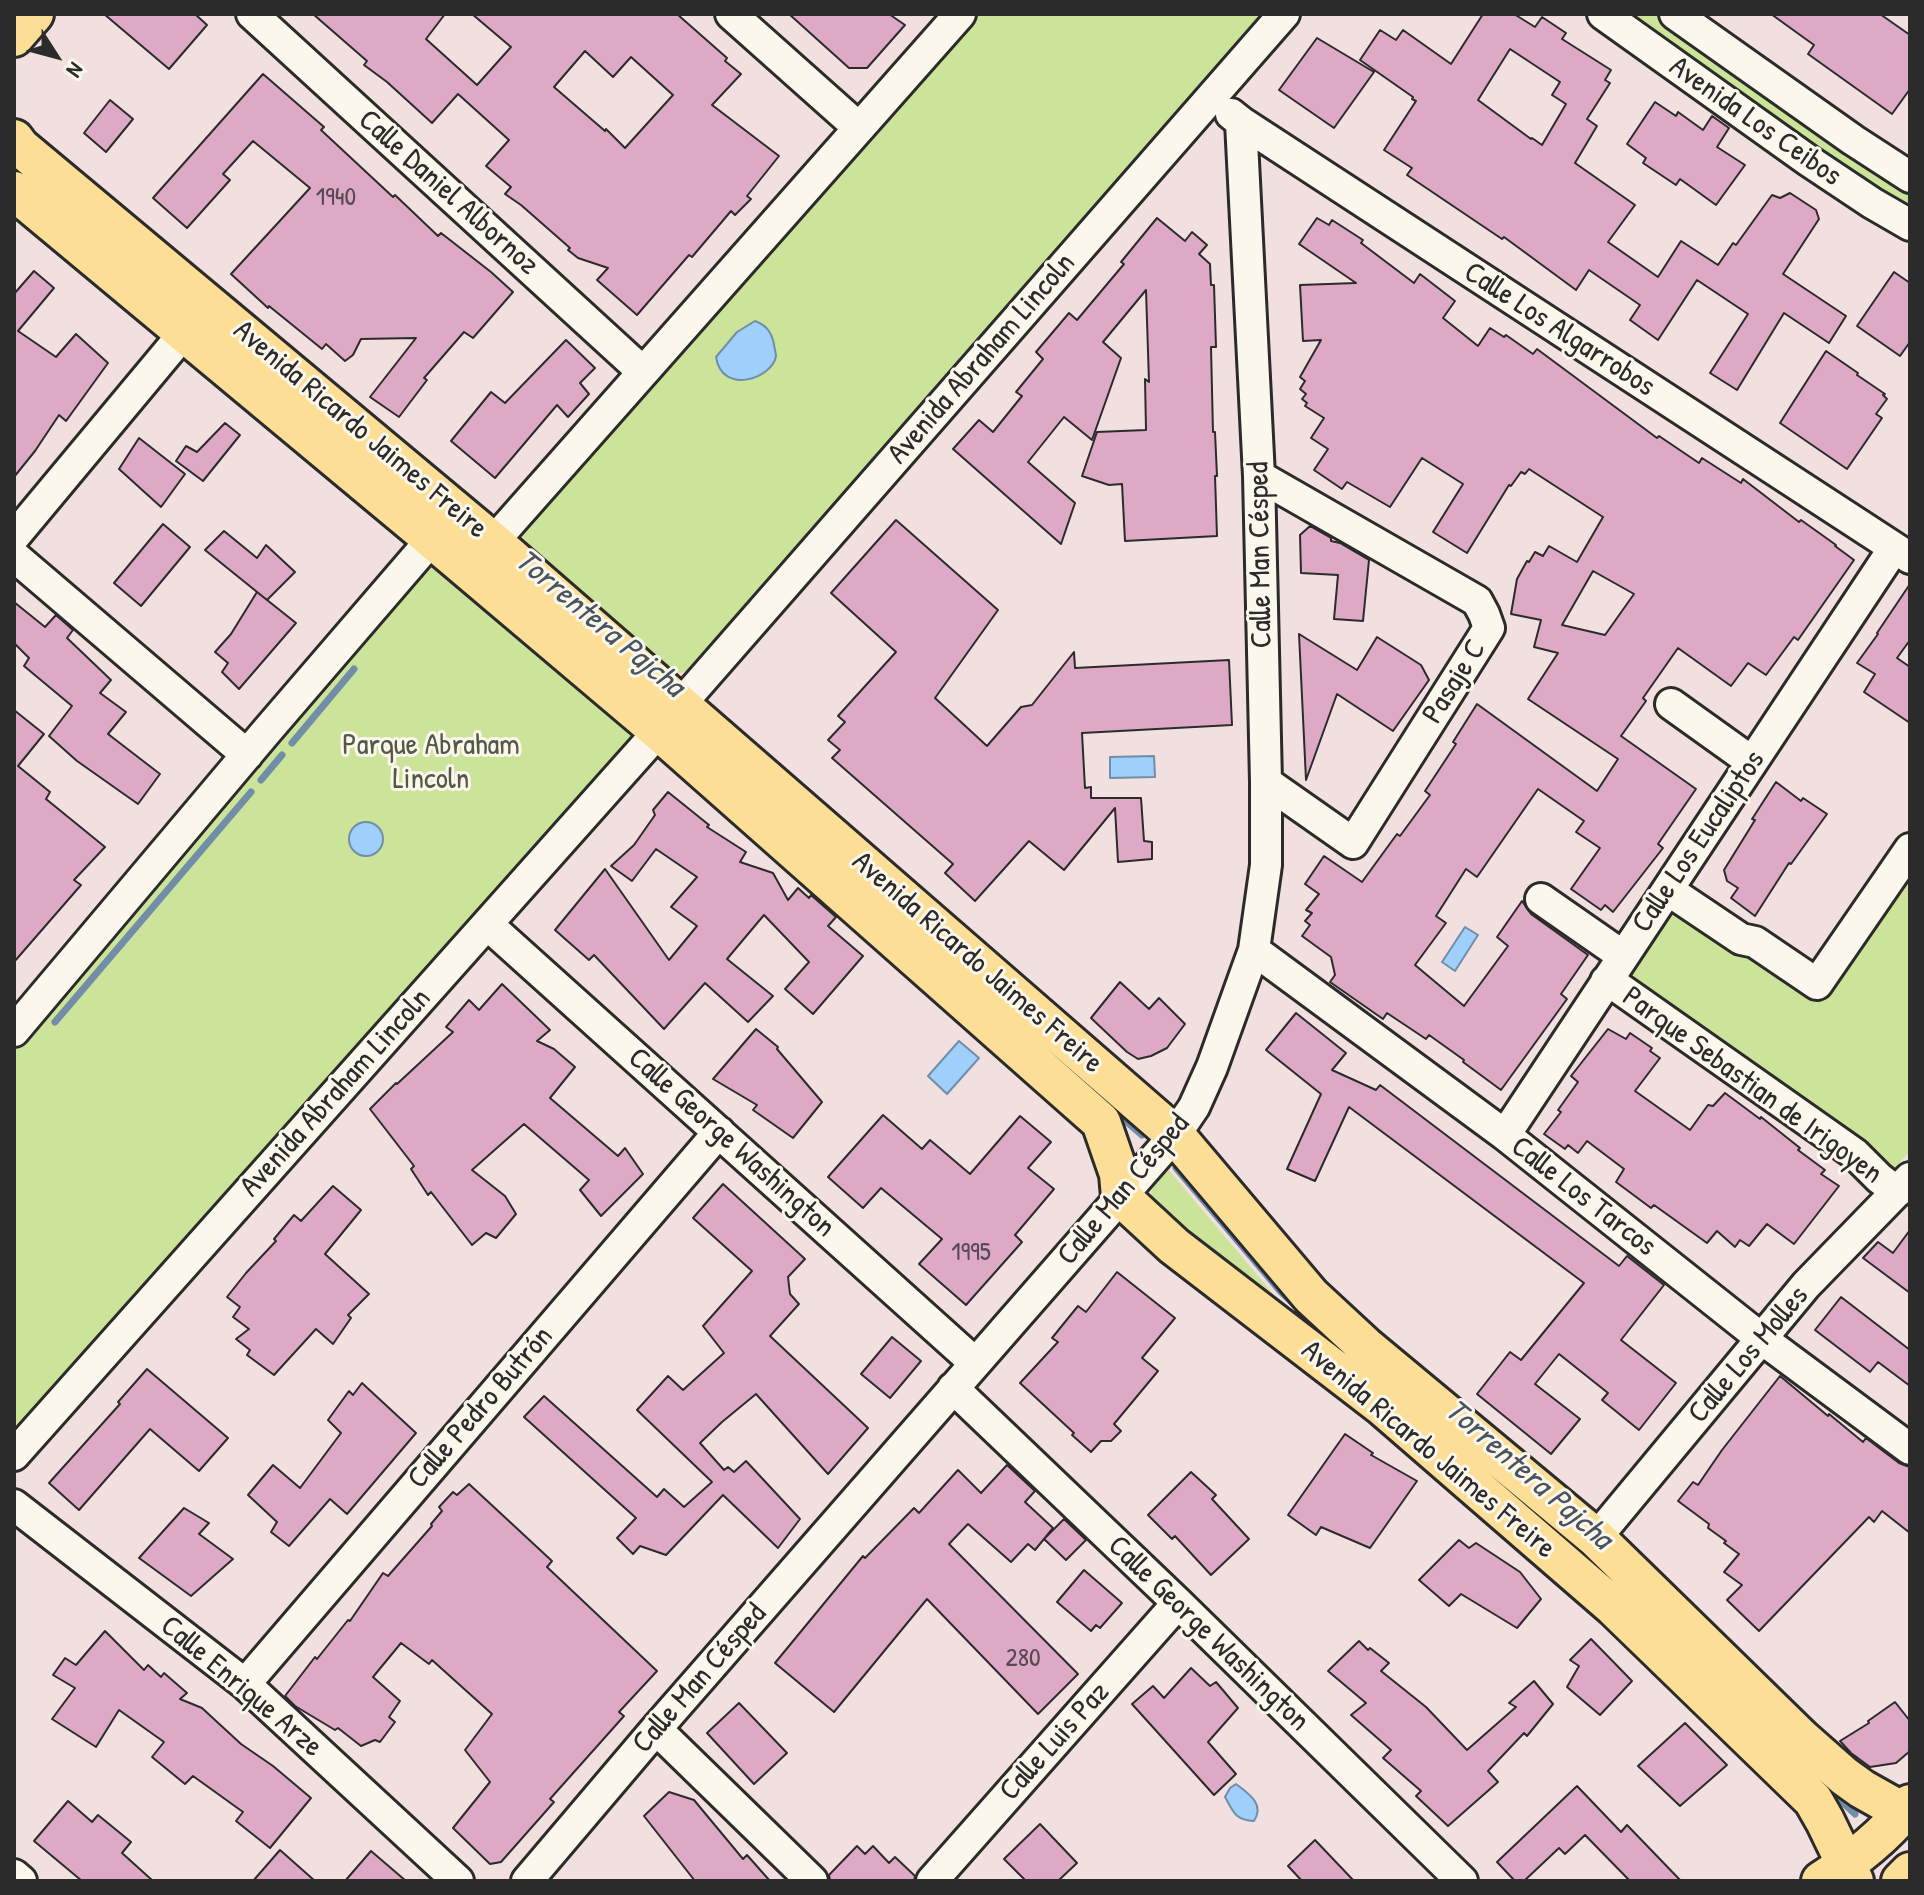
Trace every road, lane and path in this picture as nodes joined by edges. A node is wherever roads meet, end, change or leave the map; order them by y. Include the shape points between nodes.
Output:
1 (34, 14) edge
2 (252, 14) edge
3 (731, 14) edge
4 (960, 14) edge
5 (1284, 14) edge
6 (1603, 14) edge
7 (1675, 14) edge
8 (14, 37) edge
9 (1211, 97) junction
10 (1241, 122) junction
11 (859, 128) junction
12 (14, 139) edge
13 (1910, 177) edge
14 (14, 191) edge
15 (1910, 225) edge
16 (184, 333) junction
17 (643, 372) junction
18 (1259, 476) junction
19 (14, 537) edge
20 (432, 539) junction
21 (493, 542) junction
22 (1902, 553) edge
23 (14, 556) edge
24 (1671, 704) dead end
25 (670, 718) junction
26 (247, 755) junction
27 (1752, 762) junction
28 (1266, 782) junction
29 (1910, 849) edge
30 (1668, 890) junction
31 (1541, 899) dead end
32 (487, 924) junction
33 (1254, 950) junction
34 (1623, 956) junction
35 (1606, 981) junction
36 (14, 1031) edge
37 (719, 1132) junction
38 (1175, 1135) junction
39 (1505, 1135) junction
40 (1904, 1185) edge
41 (1121, 1197) junction
42 (1762, 1339) junction
43 (975, 1363) junction
44 (953, 1388) junction
45 (1910, 1449) edge
46 (14, 1455) edge
47 (14, 1505) edge
48 (1596, 1538) junction
49 (1178, 1603) junction
50 (245, 1684) junction
51 (656, 1729) junction
52 (1908, 1811) edge
53 (1910, 1872) edge
54 (14, 1875) edge
55 (1840, 1876) edge
56 (21, 1881) edge
57 (458, 1881) edge
58 (527, 1881) edge
59 (812, 1881) edge
60 (932, 1881) edge
61 (1462, 1881) edge
62 (1901, 1881) edge

1 - 8 main road
2 - 17 street, Calle Daniel Albornoz
3 - 11 street
4 - 11 street
5 - 9 street, Avenida Abraham Lincoln
6 - 15 street, Avenida Los Ceibos via 1809,161
7 - 13 street, Avenida Los Ceibos
9 - 10 street, Calle Los Algarrobos
9 - 25 street, Avenida Abraham Lincoln
10 - 18 street, Calle Man Césped
10 - 22 street, Calle Los Algarrobos
11 - 17 street
12 - 21 main road, Avenida Ricardo Jaimes Freire
14 - 16 main road, Avenida Ricardo Jaimes Freire
16 - 19 street
16 - 20 main road, Avenida Ricardo Jaimes Freire
17 - 21 street
18 - 28 street, Calle Man Césped
18 - 28 street, Pasaje C via 1477,601 1489,628 1353,843
20 - 25 main road, Avenida Ricardo Jaimes Freire
20 - 26 street
21 - 25 main road, Avenida Ricardo Jaimes Freire
22 - 27 street, Calle Los Eucaliptos
23 - 26 street
24 - 27 street
25 - 32 street, Avenida Abraham Lincoln
25 - 38 main road, Avenida Ricardo Jaimes Freire
25 - 41 main road, Avenida Ricardo Jaimes Freire via 1101,1122
26 - 36 street
27 - 30 street, Calle Los Eucaliptos
28 - 33 street, Calle Man Césped via 1266,865
29 - 30 street via 1817,984
30 - 34 street, Calle Los Eucaliptos
31 - 34 street
32 - 37 street, Calle George Washington
32 - 46 street, Avenida Abraham Lincoln
33 - 38 street, Calle Man Césped via 1212,1067
33 - 39 street, Calle Los Tarcos
34 - 35 street, Calle Los Eucaliptos
35 - 39 street, Calle Los Eucaliptos
35 - 40 street, Parque Sebastian de Irigoyen
37 - 43 street, Calle George Washington
37 - 50 street, Calle Pedro Butrón
38 - 41 street, Calle Man Césped
38 - 48 main road, Avenida Ricardo Jaimes Freire via 1311,1296
39 - 42 street, Calle Los Tarcos
40 - 42 street, Calle Los Molles via 1806,1285
41 - 43 street, Calle Man Césped
41 - 55 main road, Avenida Ricardo Jaimes Freire via 1174,1246 1382,1406 1614,1607 1813,1800 1825,1821
42 - 45 street, Calle Los Tarcos
42 - 48 street, Calle Los Molles
43 - 44 street, Calle Man Césped
44 - 49 street, Calle George Washington
44 - 51 street, Calle Man Césped
47 - 50 street, Calle Enrique Arze
48 - 52 main road, Avenida Ricardo Jaimes Freire via 1823,1758 1862,1789
49 - 60 street, Calle Luis Paz
49 - 61 street, Calle George Washington
50 - 57 street, Calle Enrique Arze
51 - 58 street, Calle Man Césped
51 - 59 street
52 - 55 main road
53 - 62 main road
54 - 56 street

